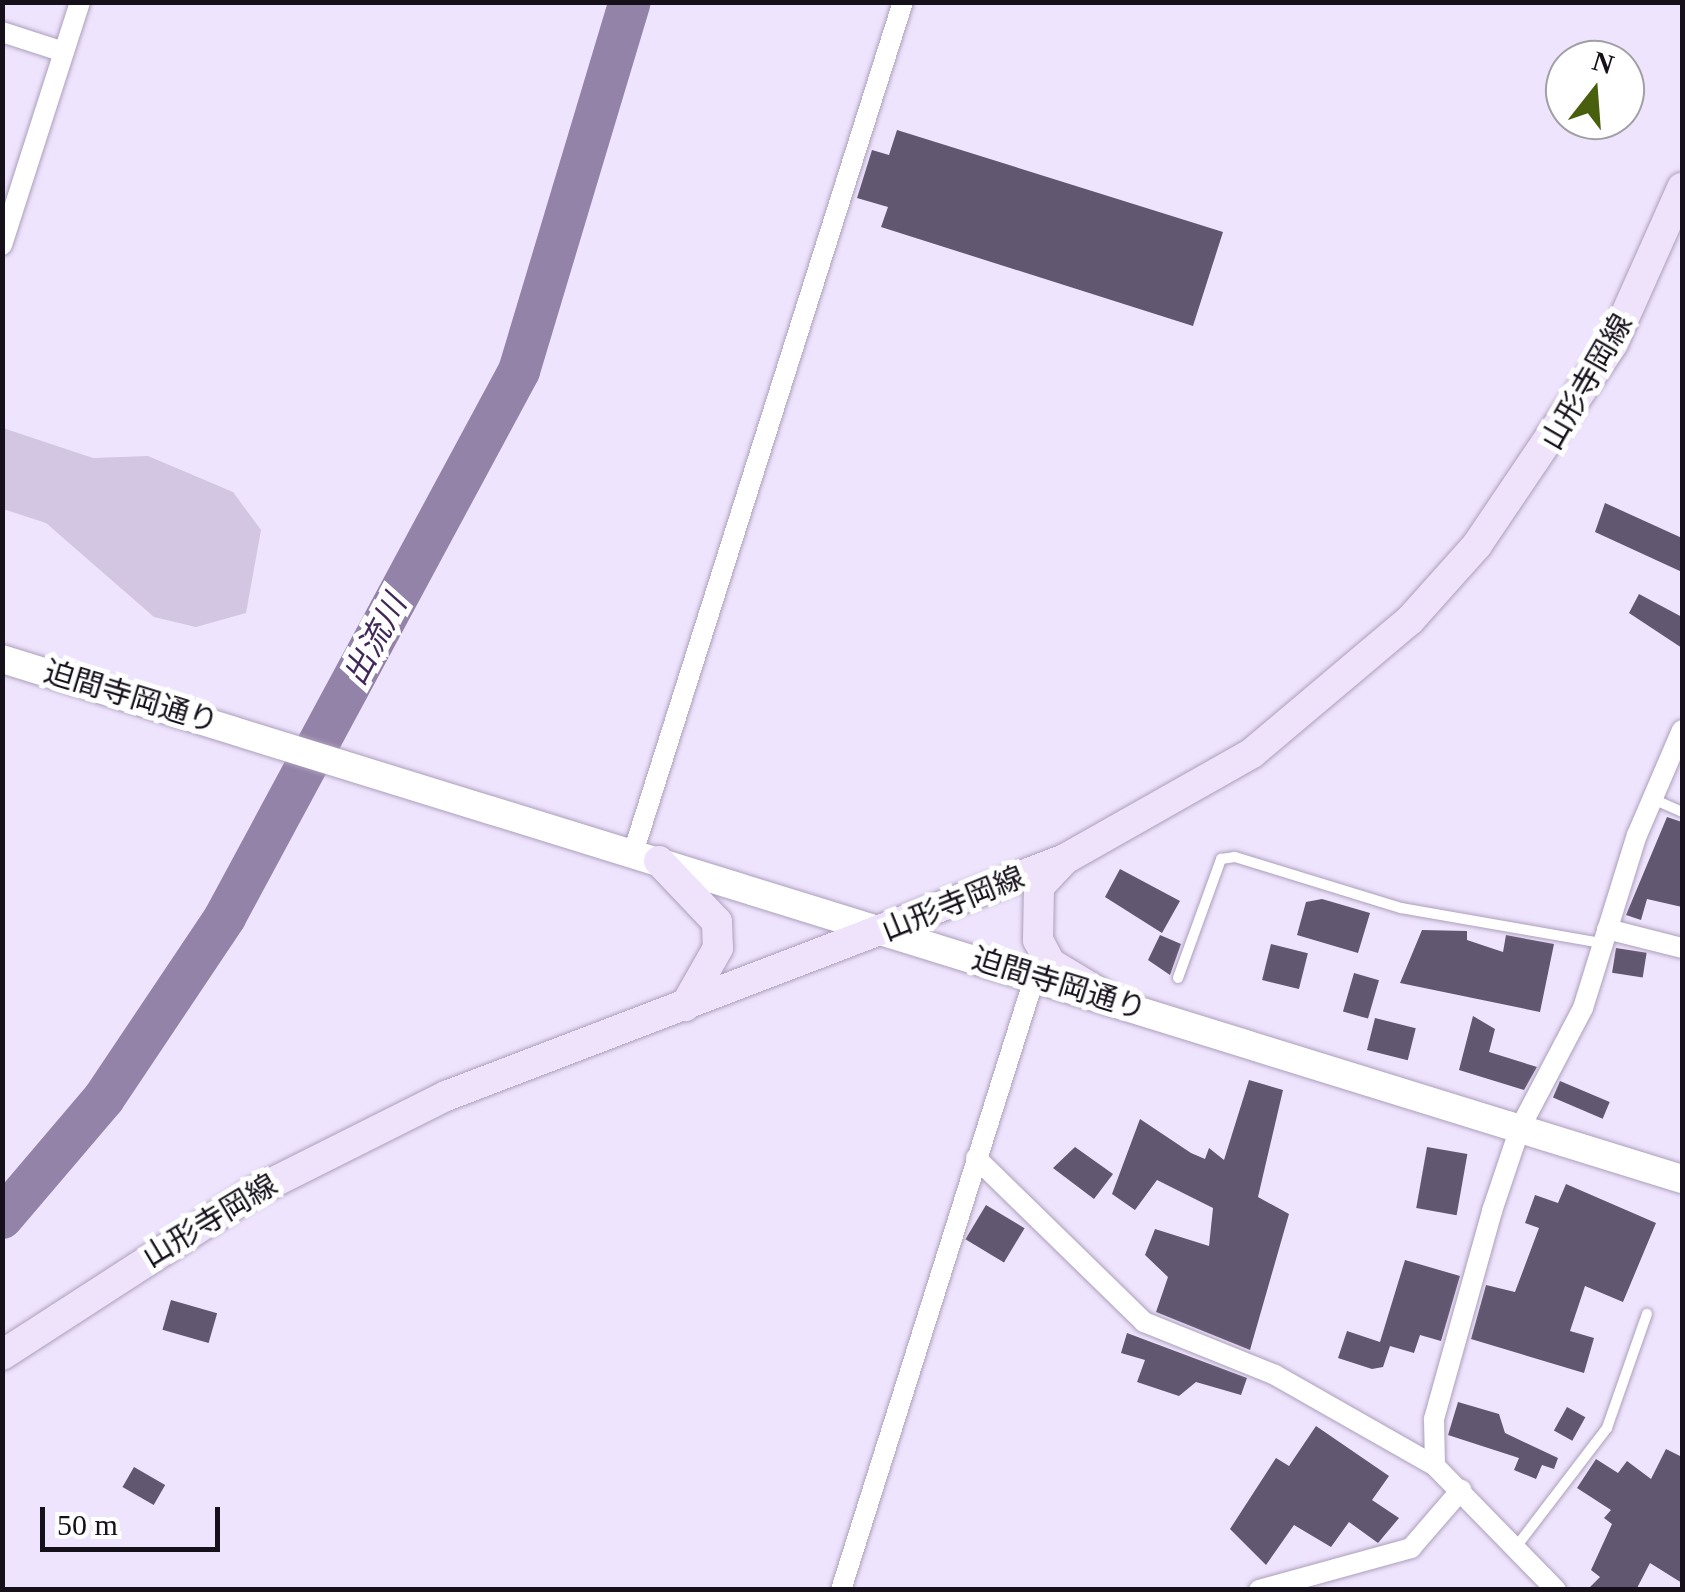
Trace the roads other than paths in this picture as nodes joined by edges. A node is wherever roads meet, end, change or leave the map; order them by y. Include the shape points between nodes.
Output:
1 (80, 2) edge
2 (903, 2) edge
3 (2, 32) edge
4 (64, 52) junction
5 (1681, 196) edge
6 (2, 245) edge
7 (2, 659) edge
8 (1682, 730) edge
9 (1652, 799) junction
10 (1682, 812) edge
11 (646, 857) junction
12 (1065, 859) junction
13 (888, 931) junction
14 (1604, 936) junction
15 (1682, 948) edge
16 (1035, 976) junction
17 (1178, 978) dead end
18 (1108, 998) junction
19 (685, 1006) junction
20 (1520, 1128) junction
21 (976, 1158) junction
22 (1682, 1179) edge
23 (1647, 1314) dead end
24 (2, 1355) edge
25 (1435, 1466) junction
26 (1461, 1490) junction
27 (1516, 1548) junction
28 (840, 1590) edge
29 (1259, 1590) edge
30 (1556, 1590) edge

1 - 4 street
2 - 11 street
3 - 4 street
4 - 6 street
5 - 12 main road, 山形寺岡線 via 1621,328 1547,453 1410,620 1252,753
7 - 11 street, 迫間寺岡通り
8 - 9 street
9 - 10 lane
9 - 14 street
11 - 13 street, 迫間寺岡通り
11 - 19 main road via 718,922 718,948
12 - 13 main road, 山形寺岡線
12 - 18 main road via 1040,886 1038,940 1050,963
13 - 16 street, 迫間寺岡通り
13 - 19 main road, 山形寺岡線
14 - 15 street
14 - 17 lane via 1400,908 1235,857 1221,859
14 - 20 street via 1583,1008
16 - 18 street, 迫間寺岡通り
16 - 21 street
18 - 20 street, 迫間寺岡通り
19 - 24 main road, 山形寺岡線 via 446,1096 321,1158
20 - 22 street, 迫間寺岡通り
20 - 25 street via 1434,1419
21 - 25 street via 1144,1322 1276,1375
21 - 28 street
23 - 27 lane via 1606,1428
25 - 26 street
26 - 27 street
26 - 29 street via 1411,1548
27 - 30 street

